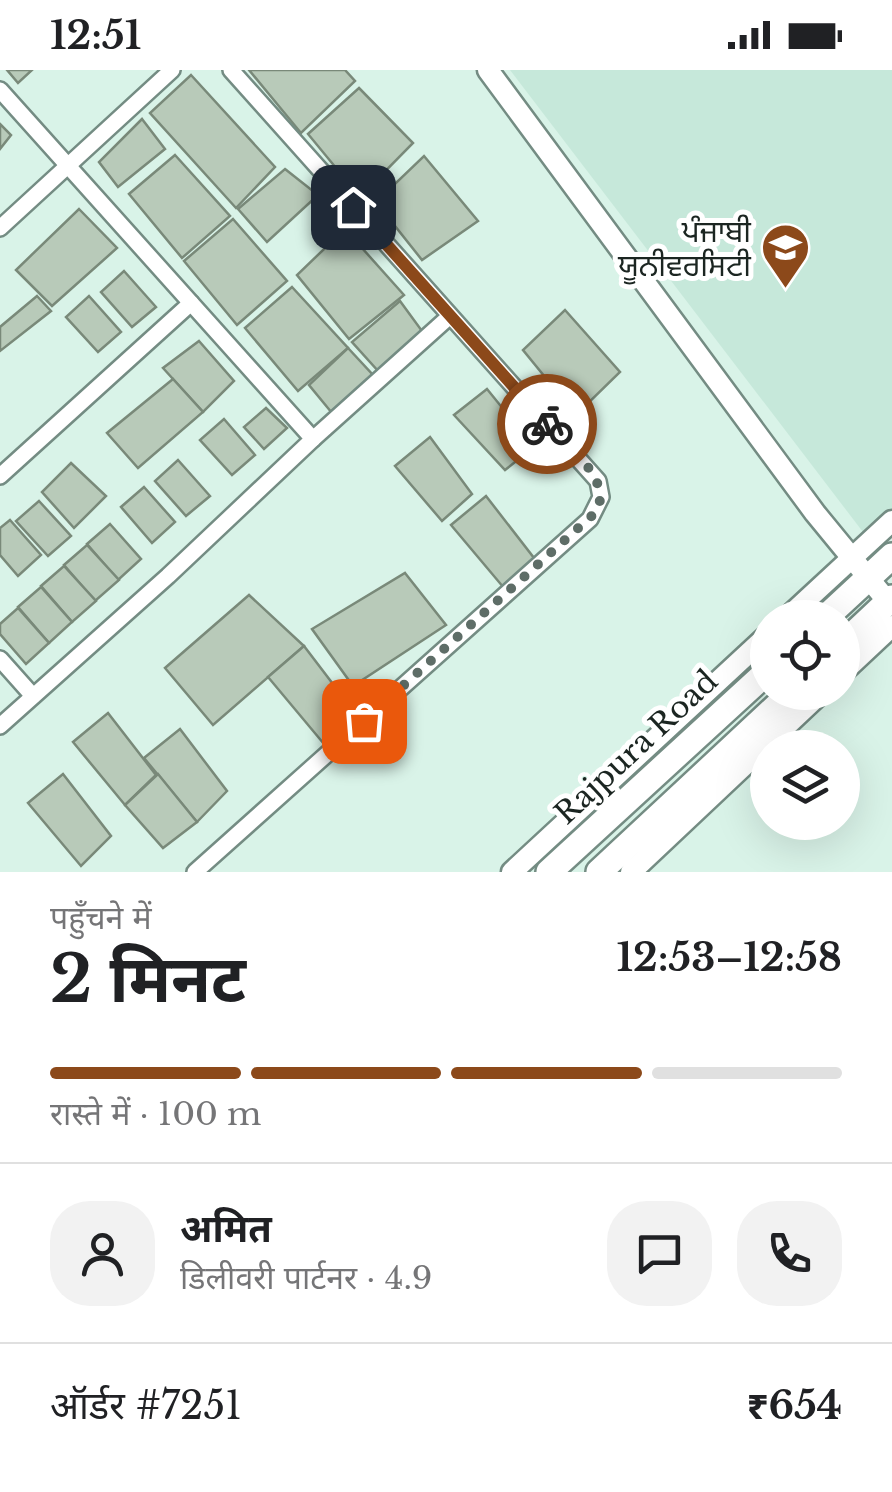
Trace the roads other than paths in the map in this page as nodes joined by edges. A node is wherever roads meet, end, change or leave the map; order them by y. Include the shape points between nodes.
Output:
1 (172, 70) edge
2 (231, 70) edge
3 (488, 70) edge
4 (0, 90) edge
5 (68, 166) junction
6 (0, 228) edge
7 (191, 303) junction
8 (450, 316) junction
9 (313, 438) junction
10 (0, 476) edge
11 (892, 521) edge
12 (892, 556) edge
13 (860, 568) junction
14 (813, 600) edge
15 (838, 600) edge
16 (891, 609) edge
17 (860, 632) edge
18 (860, 649) edge
19 (750, 652) edge
20 (0, 658) edge
21 (750, 688) edge
22 (34, 696) junction
23 (773, 710) edge
24 (803, 710) edge
25 (0, 726) edge
26 (195, 872) edge
27 (512, 872) edge
28 (549, 872) edge
29 (600, 872) edge
30 (631, 872) edge

1 - 5 street
2 - 8 street
3 - 13 street
4 - 5 street
5 - 6 street
5 - 7 street
7 - 9 street
7 - 10 street
8 - 9 street
8 - 26 street via 598,481 600,505
9 - 22 street
11 - 13 street
12 - 13 highway
13 - 14 street
13 - 15 highway
13 - 16 street
16 - 17 highway
16 - 18 street
19 - 27 street
20 - 22 street
21 - 28 highway, Rajpura Road
22 - 25 street
23 - 29 highway
24 - 30 street

